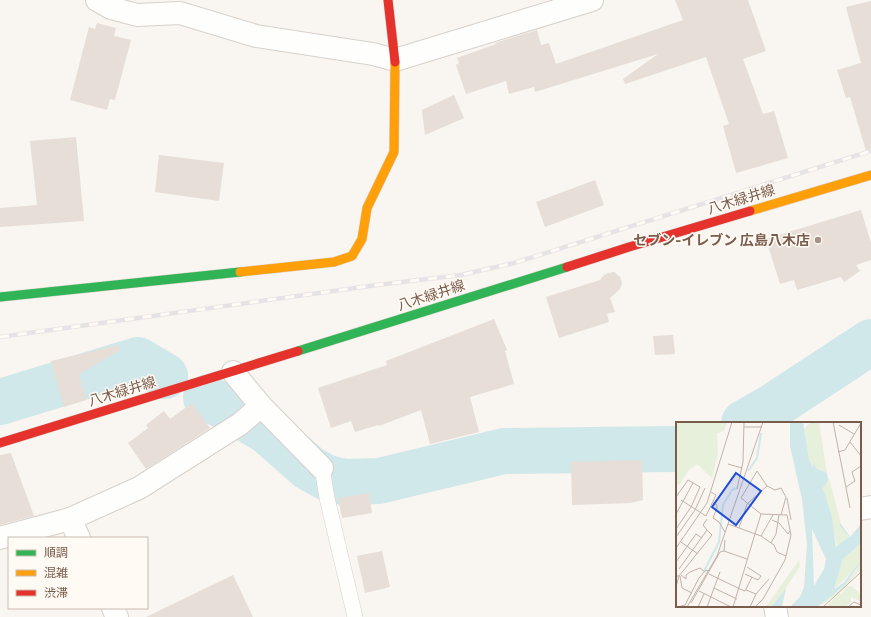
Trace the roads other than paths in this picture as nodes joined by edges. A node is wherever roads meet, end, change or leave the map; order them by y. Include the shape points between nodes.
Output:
1 (97, 0) edge
2 (388, 0) edge
3 (592, 0) edge
4 (395, 60) junction
5 (871, 174) edge
6 (0, 297) edge
7 (233, 372) junction
8 (252, 414) junction
9 (0, 443) edge
10 (324, 477) joint
11 (871, 507) edge
12 (861, 509) edge
13 (70, 519) junction
14 (79, 537) edge
15 (0, 538) edge
16 (775, 607) edge
17 (355, 617) edge
18 (777, 617) edge

1 - 4 street via 112,8 137,14 180,13 256,36 373,54
2 - 4 main road
3 - 4 street
4 - 6 main road via 394,152 367,208 362,239 352,256 334,262
5 - 7 main road, 八木緑井線 via 629,247
7 - 8 street
7 - 9 main road, 八木緑井線
8 - 10 street
8 - 13 street via 139,488
10 - 17 lane
11 - 12 street
13 - 14 street
13 - 15 street
16 - 18 street

